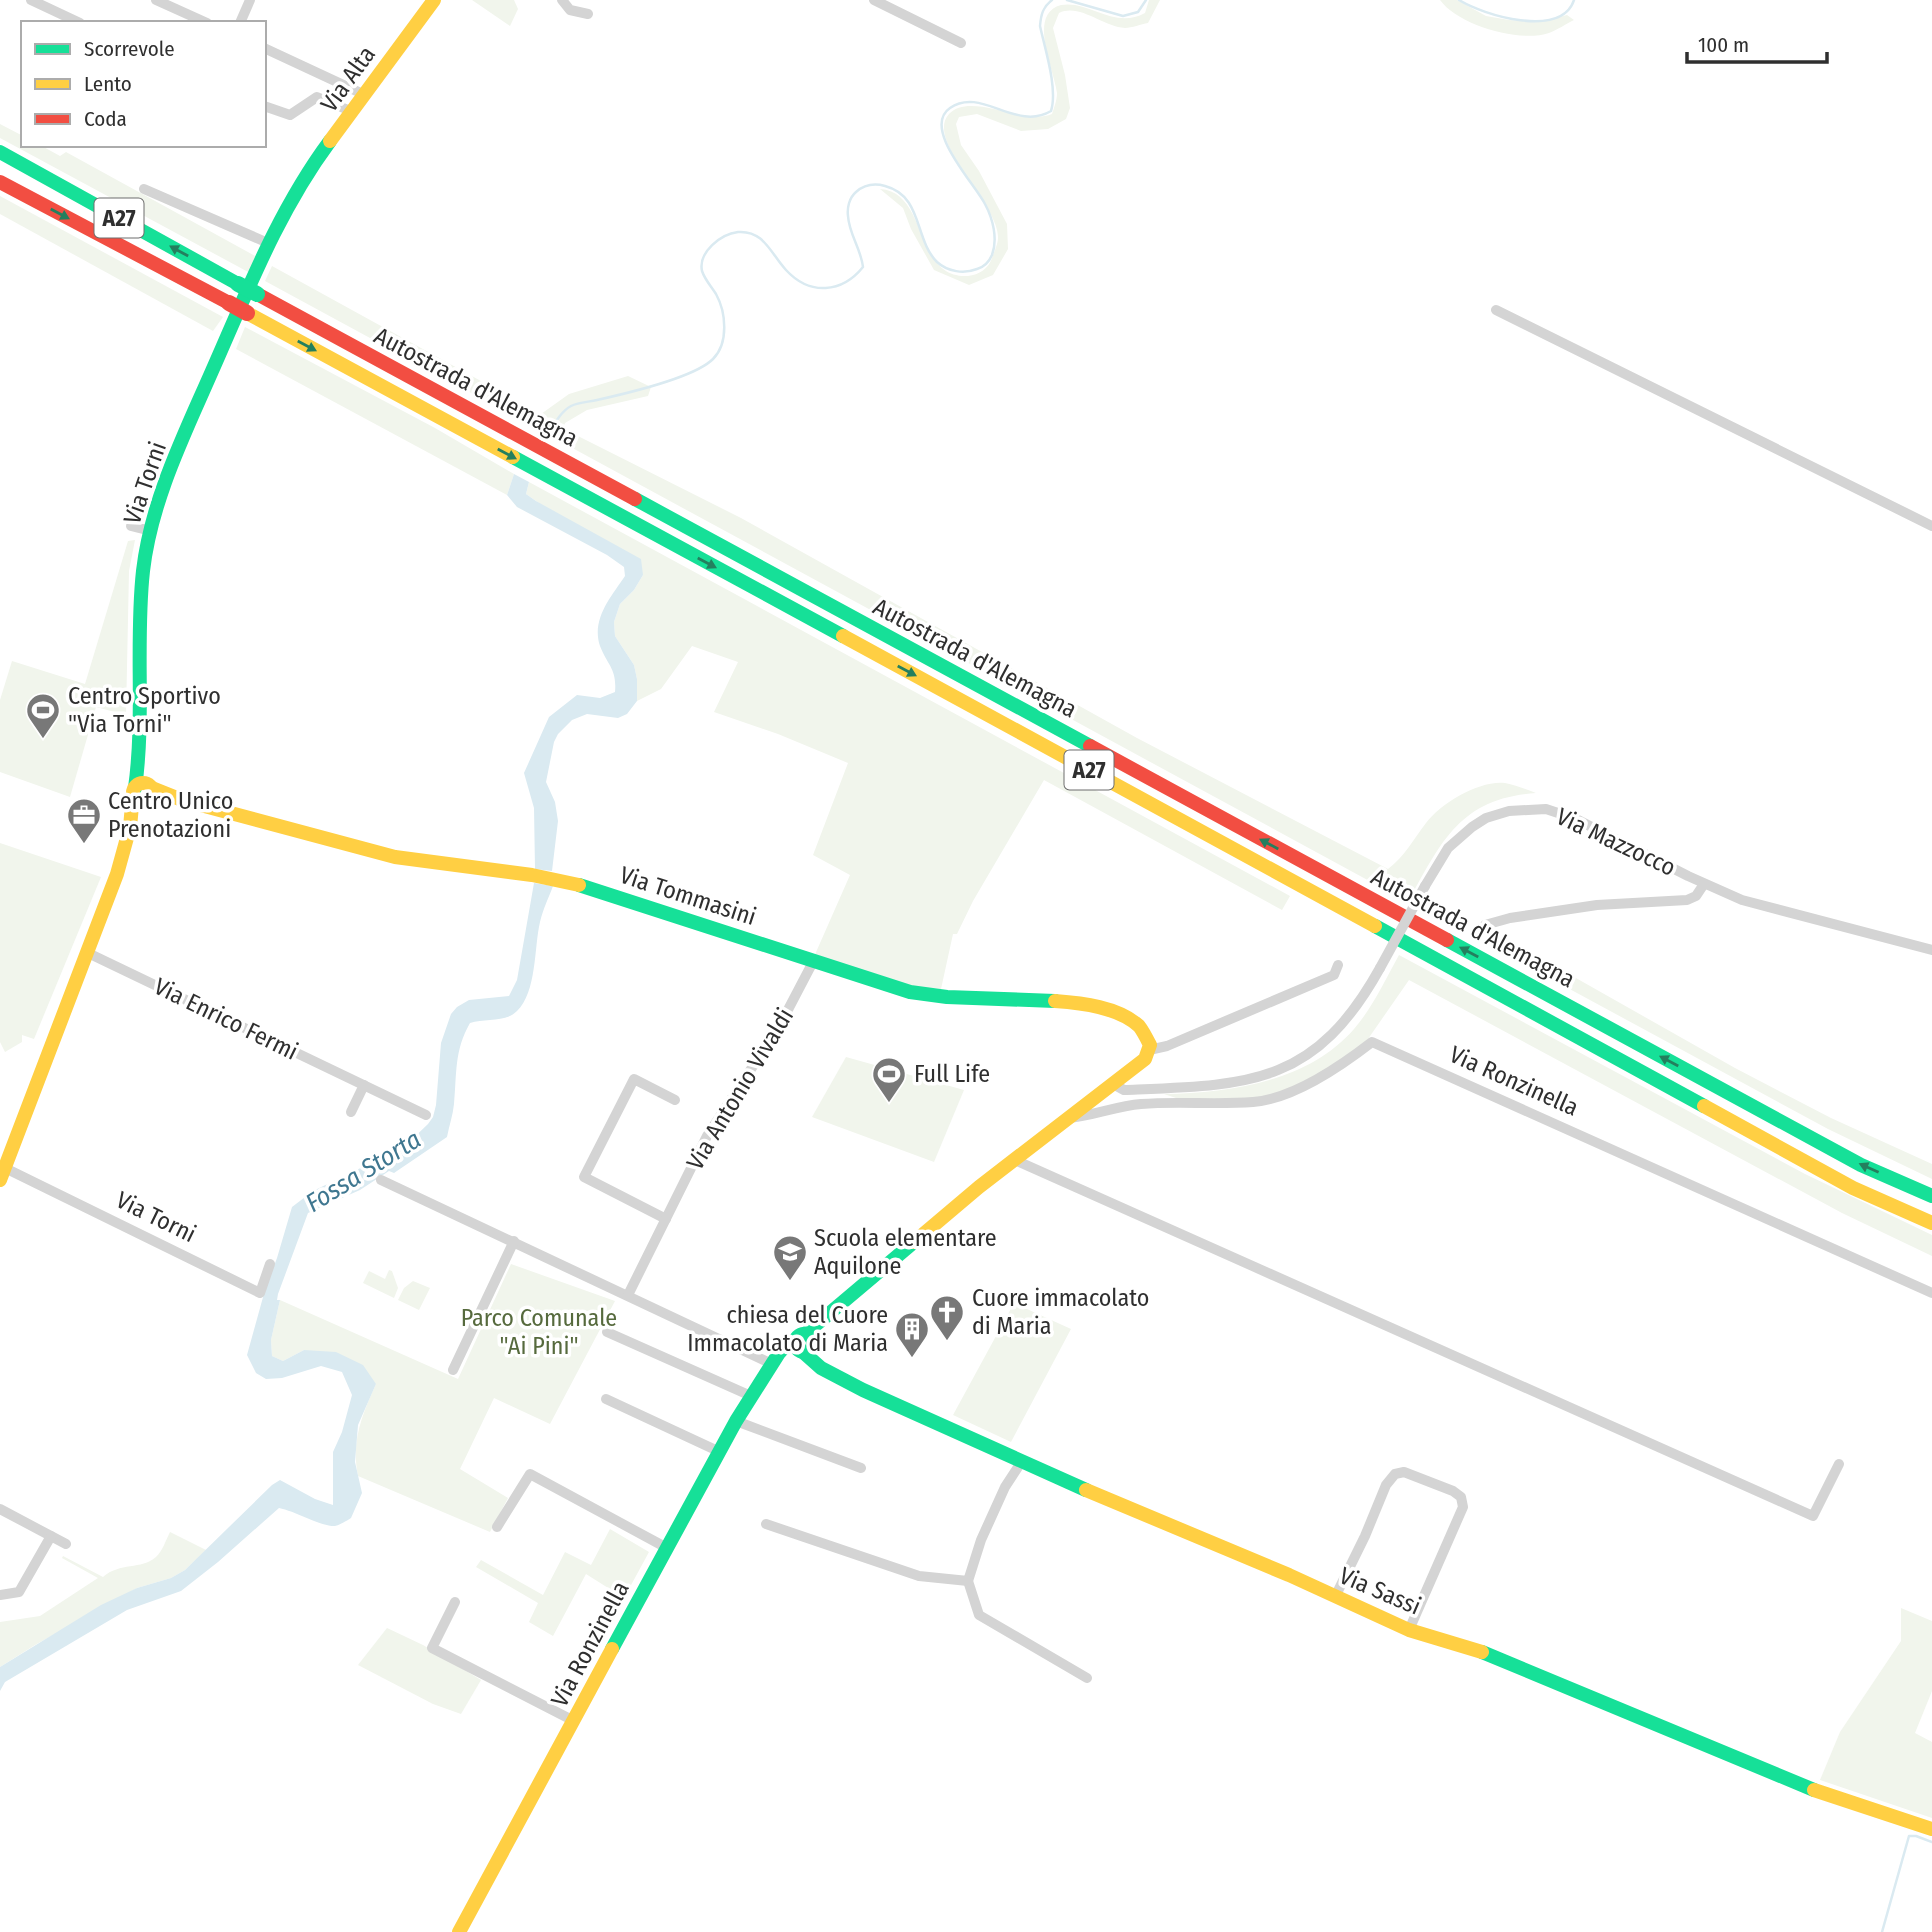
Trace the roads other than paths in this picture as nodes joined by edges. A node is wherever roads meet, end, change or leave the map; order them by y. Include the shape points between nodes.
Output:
1 (31, 0) edge
2 (156, 0) edge
3 (250, 0) edge
4 (434, 0) edge
5 (562, 0) edge
6 (874, 0) edge
7 (589, 14) dead end
8 (76, 21) edge
9 (203, 21) edge
10 (241, 21) edge
11 (961, 43) dead end
12 (266, 49) edge
13 (365, 95) junction
14 (266, 107) edge
15 (352, 112) junction
16 (0, 152) edge
17 (0, 182) edge
18 (299, 184) joint
19 (144, 189) dead end
20 (268, 243) junction
21 (1496, 310) dead end
22 (131, 526) dead end
23 (1932, 526) edge
24 (150, 531) junction
25 (144, 793) junction
26 (1704, 884) junction
27 (1485, 925) dead end
28 (1932, 950) edge
29 (88, 953) junction
30 (814, 960) junction
31 (1338, 965) dead end
32 (1147, 1054) junction
33 (1113, 1084) junction
34 (364, 1085) junction
35 (675, 1100) dead end
36 (351, 1112) dead end
37 (426, 1115) dead end
38 (1067, 1118) junction
39 (1015, 1160) junction
40 (2, 1174) edge
41 (381, 1180) dead end
42 (1932, 1196) edge
43 (666, 1219) junction
44 (1932, 1223) edge
45 (514, 1241) junction
46 (270, 1264) dead end
47 (1932, 1293) edge
48 (628, 1295) junction
49 (607, 1332) dead end
50 (799, 1348) junction
51 (453, 1370) dead end
52 (751, 1396) junction
53 (607, 1399) dead end
54 (736, 1421) junction
55 (720, 1452) junction
56 (1022, 1461) junction
57 (1839, 1464) dead end
58 (861, 1468) dead end
59 (0, 1509) edge
60 (766, 1524) dead end
61 (498, 1527) dead end
62 (51, 1536) junction
63 (66, 1544) dead end
64 (667, 1548) junction
65 (968, 1581) junction
66 (0, 1595) edge
67 (1335, 1597) junction
68 (455, 1602) dead end
69 (1409, 1629) junction
70 (1087, 1678) dead end
71 (574, 1721) junction
72 (1932, 1829) edge
73 (459, 1932) edge

1 - 8 street
2 - 9 street
3 - 10 street
4 - 13 main road, Via Alta
5 - 7 street via 570,10
6 - 11 street
12 - 13 street
13 - 15 main road, Via Alta
14 - 15 street via 290,115 317,97
15 - 18 main road, Via Alta
42 -> 16 main road, Autostrada d'Alemagna / A27, bridge via 1861,1165
17 -> 44 main road, Autostrada d'Alemagna / A27, bridge via 1853,1188
18 - 20 main road, Via Torni
19 - 20 street
20 - 24 main road, Via Torni via 179,450
21 - 23 street
22 - 24 street
24 - 25 main road, Via Torni via 143,571
25 - 29 main road, Via Torni
25 - 30 main road, Via Tommasini via 394,857 547,876
26 - 27 street, Via Mazzocco via 1687,900 1597,905
26 - 28 street, Via Mazzocco via 1765,908
26 - 33 street, Via Mazzocco, bridge via 1552,811 1530,808 1494,815 1464,832 1448,848 1358,1006 1311,1054 1257,1078 1124,1090
29 - 34 street, Via Enrico Fermi
29 - 40 main road, Via Torni
30 - 32 main road, Via Tommasini via 910,992 1064,1000 1097,1007 1135,1022 1149,1039
30 - 43 street, Via Antonio Vivaldi via 780,1025 707,1136
31 - 32 street, Via Ronzinella via 1334,975
32 - 33 main road, Via Ronzinella
33 - 38 main road, Via Ronzinella
34 - 36 street
34 - 37 street, Via Enrico Fermi
35 - 43 street, Via Antonio Vivaldi via 634,1079 584,1177
38 - 39 main road, Via Ronzinella
38 - 47 street, Via Ronzinella via 1144,1104 1256,1102 1340,1067 1372,1042
39 - 50 main road, Via Ronzinella via 828,1317
39 - 57 street via 1813,1516
40 - 46 street, Via Torni via 260,1293
41 - 45 street
43 - 48 street, Via Antonio Vivaldi
45 - 48 street
45 - 51 street
48 - 50 street
49 - 52 street
50 - 52 main road, Via Ronzinella via 762,1379
50 - 56 main road, Via Sassi via 821,1368 874,1395
52 - 54 main road, Via Ronzinella
53 - 55 street
54 - 55 main road, Via Ronzinella
54 - 58 street
55 - 64 main road, Via Ronzinella
56 - 65 street via 975,1553
56 - 67 main road, Via Sassi
59 - 62 street
60 - 65 street via 919,1576
61 - 64 street via 530,1474
62 - 63 street
62 - 66 street via 19,1592
64 - 71 main road, Via Ronzinella
65 - 70 street via 979,1615
67 - 69 main road, Via Sassi
67 - 69 street via 1395,1474 1404,1472 1453,1491 1461,1497 1463,1507
68 - 71 street via 432,1648
69 - 72 main road, Via Sassi via 1495,1656 1780,1776
71 - 73 main road, Via Ronzinella

